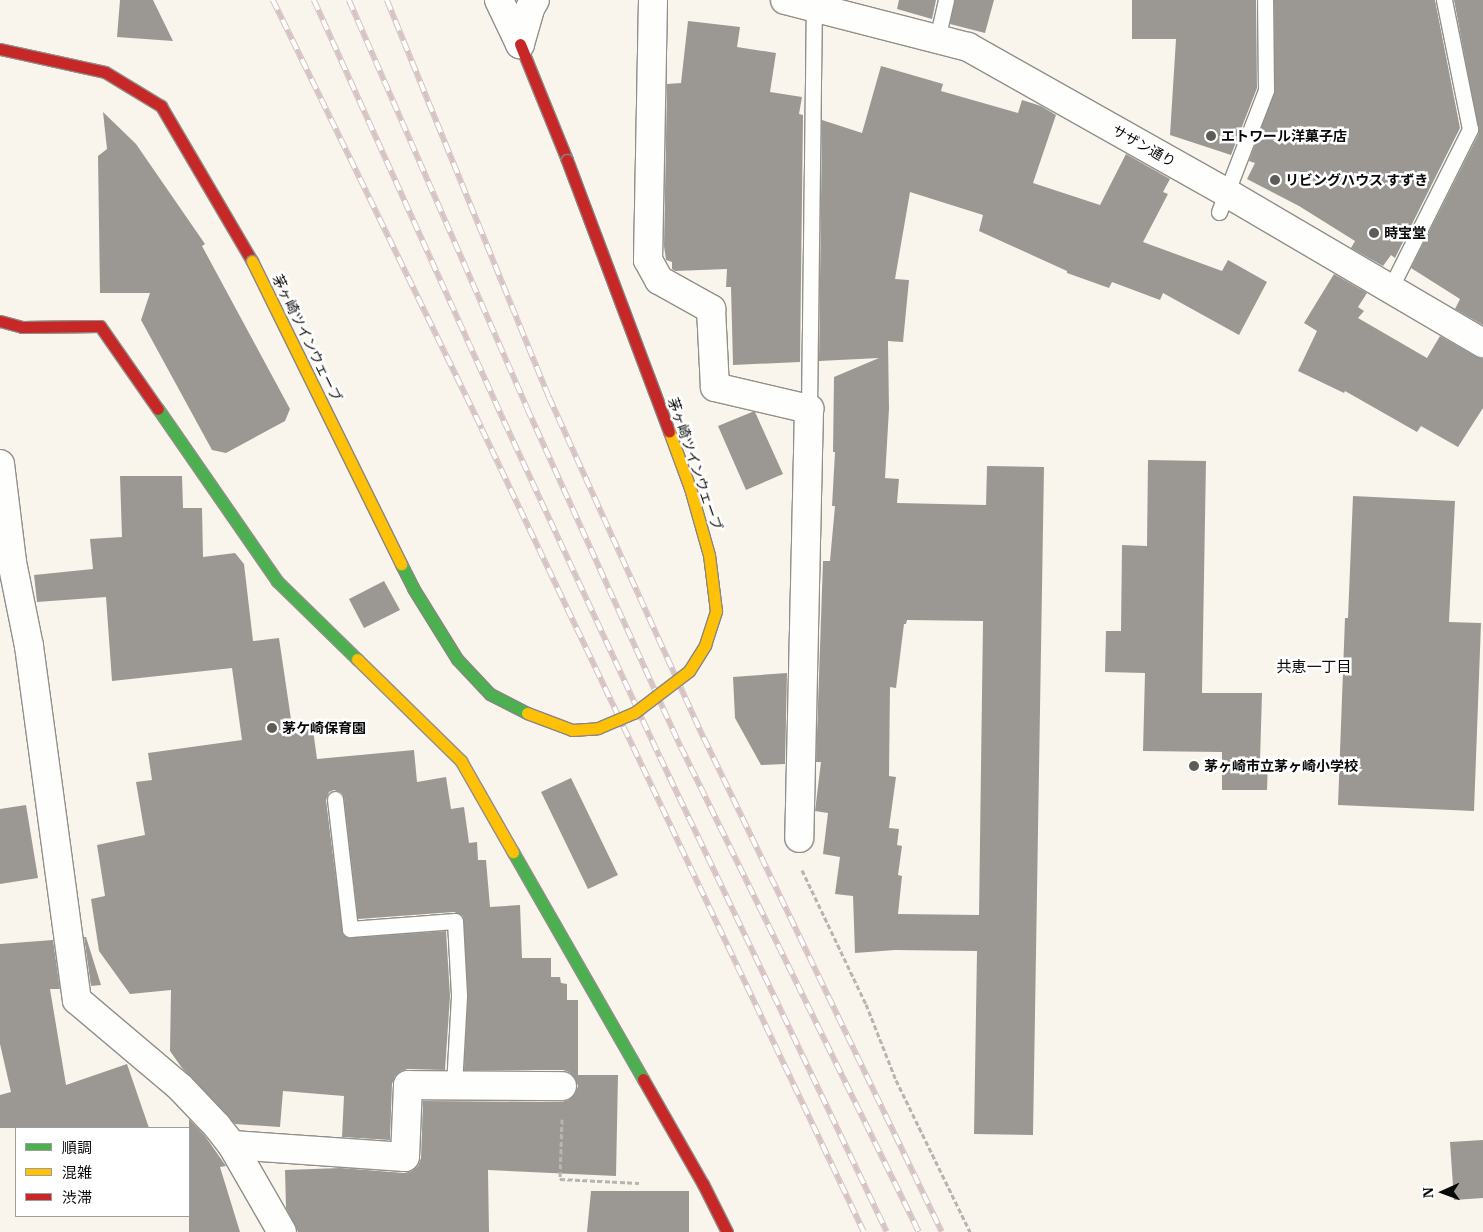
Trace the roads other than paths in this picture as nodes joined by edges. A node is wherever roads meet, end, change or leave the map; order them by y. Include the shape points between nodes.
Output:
1 (499, 0) edge
2 (535, 0) edge
3 (653, 0) edge
4 (785, 0) edge
5 (946, 0) edge
6 (1265, 0) edge
7 (1444, 0) edge
8 (814, 8) junction
9 (937, 39) junction
10 (520, 44) junction
11 (0, 48) edge
12 (1476, 131) edge
13 (1223, 202) junction
14 (1390, 289) junction
15 (0, 321) edge
16 (1483, 342) edge
17 (809, 409) junction
18 (0, 464) edge
19 (6, 570) edge
20 (335, 799) dead end
21 (798, 838) road end
22 (454, 1085) junction
23 (562, 1086) road end
24 (232, 1145) junction
25 (282, 1232) edge
26 (727, 1232) edge

1 - 10 street
2 - 10 street
3 - 17 street via 648,260 659,280 711,309 715,387
4 - 8 street, サザン通り
5 - 9 lane
6 - 13 lane via 1266,90
7 - 12 lane
8 - 9 street, サザン通り
8 - 17 lane
9 - 13 street, サザン通り via 968,47
10 - 11 street, 茅ヶ崎ツインウェーブ, bridge via 690,488 709,555 716,611 705,645 689,671 634,713 598,728 572,730 541,720 490,694 457,659 413,588 252,261 161,106 106,72
12 - 14 lane
13 - 14 street, サザン通り
14 - 16 street, サザン通り
15 - 26 street via 22,327 100,326 277,581 461,760 703,1184
17 - 21 street
18 - 19 street
19 - 24 street via 29,646 77,1000 180,1087
20 - 22 lane via 350,929 455,921 459,996
22 - 23 street
22 - 24 street via 408,1085 405,1157
24 - 25 street

